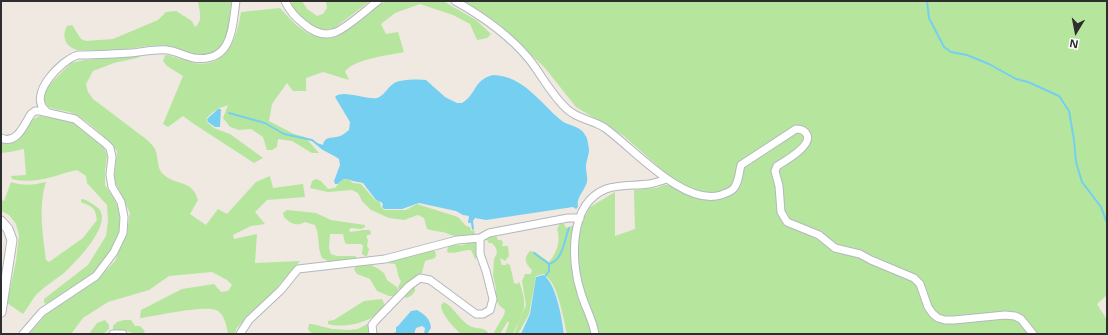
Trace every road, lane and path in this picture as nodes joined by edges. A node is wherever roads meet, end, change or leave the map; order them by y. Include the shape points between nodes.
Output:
1 (236, 1) edge
2 (285, 1) edge
3 (378, 1) edge
4 (455, 1) edge
5 (46, 112) junction
6 (1, 138) edge
7 (667, 179) junction
8 (580, 218) junction
9 (1, 221) edge
10 (480, 238) junction
11 (1, 312) edge
12 (23, 334) edge
13 (113, 334) edge
14 (123, 334) edge
15 (240, 334) edge
16 (373, 334) edge
17 (595, 334) edge
18 (1033, 334) edge

1 - 5 street via 230,36 219,54 211,58 202,58 168,50 152,50 72,57 42,90 40,101
2 - 3 street via 288,8 310,29 332,34
4 - 7 street via 493,25 520,49 567,110 604,127
5 - 6 street via 35,111 31,114 15,138
5 - 12 street via 75,119 110,148 110,175 112,187 121,202 124,217 123,233 114,252 96,276 42,312
7 - 8 street via 605,190 588,203
7 - 18 street via 696,195 709,197 725,194 737,184 741,165 796,129 802,129 808,137 808,142 777,166 775,171 781,212 787,222 819,235 835,248 854,252 914,278 920,284 928,307 938,318 954,320 1015,316 1021,319
8 - 10 street via 489,233
8 - 17 street via 575,237 574,260 581,294
9 - 11 street via 12,240
10 - 15 street via 457,240 385,259 298,270 249,320
10 - 16 street via 480,254 493,299 490,310 476,314 430,280 420,278 376,320 372,325
13 - 14 street

